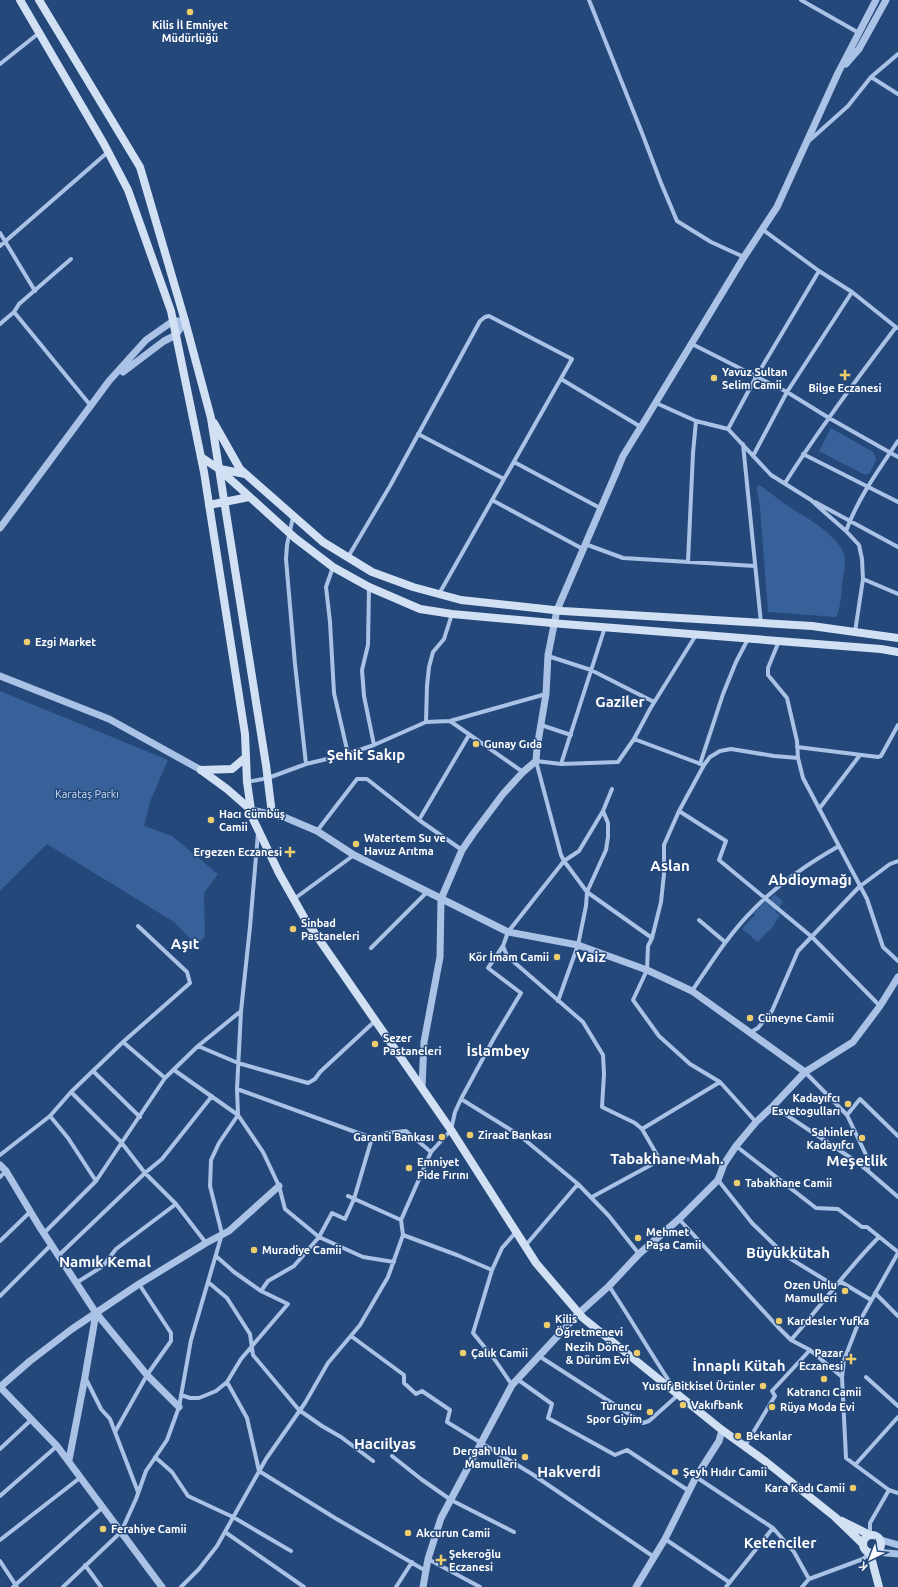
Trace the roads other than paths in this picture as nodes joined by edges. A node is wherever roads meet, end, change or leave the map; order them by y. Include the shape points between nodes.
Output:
1 (20, 0) edge
2 (39, 0) edge
3 (589, 0) edge
4 (801, 0) edge
5 (876, 0) edge
6 (886, 0) edge
7 (39, 33) junction
8 (859, 33) junction
9 (898, 54) edge
10 (0, 64) edge
11 (838, 73) junction
12 (871, 77) junction
13 (898, 94) edge
14 (806, 143) junction
15 (108, 152) junction
16 (762, 229) junction
17 (0, 233) edge
18 (6, 241) junction
19 (0, 246) edge
20 (744, 257) junction
21 (71, 259) dead end
22 (819, 271) junction
23 (34, 291) junction
24 (852, 292) junction
25 (14, 312) junction
26 (173, 321) junction
27 (185, 321) junction
28 (0, 324) edge
29 (897, 328) edge
30 (176, 335) junction
31 (692, 344) junction
32 (756, 377) junction
33 (561, 379) junction
34 (110, 381) junction
35 (787, 392) junction
36 (656, 404) junction
37 (91, 406) junction
38 (211, 418) junction
39 (829, 418) junction
40 (696, 422) junction
41 (642, 427) junction
42 (728, 429) junction
43 (418, 434) junction
44 (898, 441) edge
45 (743, 443) junction
46 (890, 453) junction
47 (803, 454) junction
48 (753, 456) junction
49 (201, 457) junction
50 (898, 457) edge
51 (514, 462) junction
52 (219, 469) junction
53 (245, 474) junction
54 (504, 479) junction
55 (785, 483) junction
56 (868, 486) junction
57 (249, 498) junction
58 (492, 500) junction
59 (811, 500) junction
60 (224, 502) junction
61 (898, 502) edge
62 (210, 505) junction
63 (600, 508) junction
64 (293, 516) junction
65 (850, 520) junction
66 (0, 528) edge
67 (846, 530) junction
68 (290, 534) junction
69 (584, 547) junction
70 (898, 547) edge
71 (348, 557) junction
72 (688, 562) junction
73 (755, 566) junction
74 (333, 567) junction
75 (862, 579) junction
76 (369, 587) junction
77 (439, 594) junction
78 (898, 594) edge
79 (557, 610) junction
80 (452, 614) junction
81 (554, 623) junction
82 (761, 623) junction
83 (605, 628) junction
84 (855, 632) junction
85 (696, 635) junction
86 (898, 638) edge
87 (748, 639) junction
88 (779, 641) junction
89 (898, 652) edge
90 (548, 655) junction
91 (591, 670) junction
92 (0, 676) edge
93 (546, 694) junction
94 (654, 702) junction
95 (450, 721) junction
96 (426, 722) junction
97 (540, 725) junction
98 (898, 725) edge
99 (469, 735) junction
100 (571, 735) junction
101 (634, 739) junction
102 (374, 745) junction
103 (797, 747) junction
104 (348, 754) junction
105 (860, 755) junction
106 (246, 757) junction
107 (798, 758) junction
108 (536, 761) junction
109 (306, 764) junction
110 (561, 764) junction
111 (702, 764) junction
112 (201, 770) junction
113 (523, 772) junction
114 (268, 778) junction
115 (248, 782) junction
116 (612, 789) dead end
117 (819, 809) junction
118 (251, 810) junction
119 (679, 810) junction
120 (604, 811) junction
121 (272, 814) junction
122 (419, 820) junction
123 (317, 831) junction
124 (258, 832) junction
125 (839, 846) junction
126 (462, 850) junction
127 (354, 855) junction
128 (564, 861) junction
129 (898, 861) edge
130 (859, 887) junction
131 (427, 892) junction
132 (587, 892) junction
133 (766, 897) junction
134 (294, 899) junction
135 (441, 899) junction
136 (700, 920) dead end
137 (138, 926) dead end
138 (508, 932) junction
139 (812, 936) junction
140 (652, 938) junction
141 (725, 942) junction
142 (578, 945) junction
143 (502, 946) junction
144 (371, 948) dead end
145 (898, 962) edge
146 (647, 970) junction
147 (898, 977) edge
148 (692, 991) junction
149 (558, 1001) junction
150 (880, 1006) junction
151 (241, 1011) junction
152 (375, 1021) junction
153 (751, 1032) junction
154 (123, 1042) junction
155 (198, 1046) junction
156 (238, 1063) junction
157 (174, 1070) junction
158 (93, 1071) junction
159 (805, 1072) junction
160 (165, 1078) junction
161 (720, 1082) junction
162 (422, 1086) junction
163 (237, 1089) junction
164 (71, 1092) junction
165 (212, 1096) junction
166 (461, 1099) junction
167 (773, 1106) junction
168 (238, 1114) junction
169 (847, 1115) junction
170 (50, 1116) junction
171 (140, 1117) junction
172 (756, 1122) junction
173 (642, 1129) junction
174 (451, 1130) junction
175 (898, 1136) edge
176 (372, 1138) junction
177 (121, 1142) junction
178 (736, 1146) junction
179 (431, 1152) junction
180 (0, 1155) edge
181 (660, 1160) junction
182 (724, 1164) junction
183 (3, 1168) edge
184 (868, 1171) junction
185 (145, 1173) junction
186 (0, 1177) edge
187 (718, 1180) junction
188 (96, 1181) junction
189 (578, 1184) junction
190 (279, 1186) junction
191 (348, 1196) dead end
192 (592, 1197) junction
193 (898, 1197) edge
194 (354, 1199) junction
195 (176, 1204) junction
196 (30, 1212) junction
197 (679, 1219) junction
198 (401, 1220) junction
199 (516, 1232) junction
200 (44, 1233) junction
201 (222, 1234) junction
202 (403, 1235) junction
203 (319, 1237) junction
204 (879, 1237) junction
205 (0, 1241) edge
206 (206, 1243) junction
207 (51, 1245) junction
208 (525, 1246) junction
209 (898, 1253) edge
210 (639, 1254) junction
211 (58, 1256) junction
212 (216, 1256) junction
213 (394, 1262) junction
214 (492, 1270) junction
215 (208, 1282) junction
216 (76, 1283) junction
217 (139, 1284) junction
218 (609, 1286) junction
219 (835, 1286) junction
220 (261, 1291) junction
221 (875, 1293) junction
222 (0, 1296) edge
223 (871, 1300) junction
224 (96, 1313) junction
225 (579, 1313) junction
226 (898, 1316) edge
227 (352, 1336) junction
228 (791, 1340) junction
229 (251, 1345) junction
230 (810, 1350) junction
231 (539, 1356) junction
232 (147, 1375) junction
233 (86, 1377) junction
234 (842, 1377) junction
235 (866, 1377) dead end
236 (517, 1379) junction
237 (228, 1382) junction
238 (512, 1385) junction
239 (1, 1390) edge
240 (678, 1394) junction
241 (181, 1395) junction
242 (898, 1406) edge
243 (179, 1407) junction
244 (299, 1410) junction
245 (898, 1417) edge
246 (32, 1420) junction
247 (722, 1430) junction
248 (115, 1432) junction
249 (480, 1443) junction
250 (57, 1446) junction
251 (745, 1446) junction
252 (0, 1449) edge
253 (392, 1456) dead end
254 (155, 1457) junction
255 (69, 1460) junction
256 (373, 1461) dead end
257 (855, 1465) junction
258 (259, 1471) junction
259 (81, 1477) junction
260 (696, 1477) junction
261 (889, 1490) junction
262 (689, 1491) junction
263 (138, 1492) junction
264 (898, 1493) edge
265 (0, 1496) edge
266 (451, 1500) junction
267 (103, 1507) junction
268 (233, 1517) junction
269 (836, 1517) junction
270 (773, 1528) junction
271 (121, 1532) junction
272 (225, 1532) junction
273 (514, 1532) dead end
274 (870, 1535) junction
275 (665, 1538) junction
276 (0, 1540) edge
277 (881, 1540) junction
278 (863, 1544) junction
279 (898, 1545) edge
280 (292, 1551) dead end
281 (873, 1553) junction
282 (898, 1554) edge
283 (654, 1557) junction
284 (428, 1559) junction
285 (0, 1561) edge
286 (412, 1562) junction
287 (85, 1565) junction
288 (426, 1570) junction
289 (809, 1579) junction
290 (729, 1582) junction
291 (15, 1586) edge
292 (63, 1587) edge
293 (101, 1587) edge
294 (162, 1587) edge
295 (181, 1587) edge
296 (304, 1587) edge
297 (396, 1587) edge
298 (423, 1587) edge
299 (480, 1587) edge
300 (636, 1587) edge
301 (726, 1587) edge
302 (802, 1587) edge
303 (880, 1587) edge

1 - 7 main road
2 - 27 main road via 140,167
3 - 20 street via 677,221 711,242
4 - 8 street
5 - 8 street
6 - 11 street via 859,49
7 - 10 street
7 - 15 main road
8 - 11 street
9 - 12 street
11 - 14 street
12 - 13 street
12 - 14 street via 848,106
14 - 16 street via 777,207
15 - 18 street
15 - 26 main road via 128,190
16 - 20 street
16 - 22 street
17 - 18 street
18 - 19 street
18 - 23 street
20 - 31 street
21 - 23 street
22 - 24 street
22 - 32 street
23 - 25 street
24 - 29 street
24 - 35 street
25 - 28 street
25 - 37 street
26 - 27 street
26 - 30 main road
26 - 34 street via 146,340
27 - 30 street
27 - 38 main road
29 - 39 street
30 - 34 street
30 - 49 main road
31 - 32 street
31 - 36 street
32 - 35 street
32 - 42 street
33 - 41 street
33 - 43 street via 572,359 489,316 485,317 480,321
33 - 51 street
34 - 37 street
35 - 39 street
35 - 48 street
36 - 40 street
36 - 41 street
37 - 66 street
38 - 52 main road
38 - 53 main road
39 - 46 street
39 - 47 street
40 - 42 street
40 - 72 street
41 - 63 street via 624,456
42 - 45 street
43 - 54 street
43 - 71 street
44 - 46 street
45 - 48 street
45 - 73 street
46 - 50 street
46 - 56 street
47 - 55 street
47 - 56 street
48 - 55 street via 771,475
49 - 52 main road
49 - 62 main road
51 - 54 street
51 - 63 street
52 - 53 main road
52 - 57 main road
52 - 60 main road
53 - 64 main road
54 - 58 street
55 - 59 street
56 - 61 street
56 - 65 street
57 - 60 main road
57 - 68 main road
58 - 69 street
58 - 77 street
59 - 65 street
59 - 67 street
60 - 62 main road
60 - 114 main road
62 - 106 main road via 245,734
63 - 69 street
64 - 68 street
64 - 71 main road via 323,542
65 - 67 street
65 - 70 street
67 - 75 street via 859,545
68 - 74 main road
68 - 109 street via 286,559
69 - 72 street via 623,558
69 - 79 street
71 - 77 main road via 372,572
72 - 73 street
73 - 82 street
74 - 76 main road
74 - 104 street via 326,587 334,693
75 - 78 street
75 - 84 street
76 - 80 main road via 420,609
76 - 102 street via 368,645 362,670 364,696
77 - 79 main road via 461,600
79 - 81 street
79 - 82 main road
80 - 81 main road
80 - 96 street via 444,639 434,652 429,667
81 - 83 main road
81 - 90 street
82 - 84 main road
83 - 85 main road
83 - 91 street
84 - 86 main road
85 - 87 main road
85 - 94 street
87 - 88 main road
87 - 111 street via 723,694
88 - 89 main road
88 - 103 street via 768,668 768,675 787,698
90 - 91 street
90 - 93 street
91 - 94 street
91 - 100 street
92 - 112 street via 108,719
93 - 95 street
93 - 97 street
94 - 101 street
95 - 96 street
95 - 99 street
96 - 102 street
97 - 100 street
97 - 108 street
98 - 105 street via 881,756 877,758
99 - 113 street
99 - 122 street
100 - 110 street
101 - 110 street via 618,762
101 - 111 street
102 - 104 street
103 - 105 street
103 - 107 street
104 - 109 street
105 - 117 street
106 - 112 main road via 232,769
106 - 115 main road
107 - 111 street via 731,749 720,751
107 - 117 street via 803,778
108 - 110 street
108 - 113 street
108 - 128 street
109 - 114 street
111 - 119 street
112 - 118 main road
113 - 126 street via 503,794
114 - 115 street
114 - 121 main road
115 - 118 main road
116 - 120 street
117 - 125 street
118 - 121 street
118 - 124 main road
119 - 133 street via 726,841 719,860
119 - 140 street via 664,845 661,902
120 - 128 street via 579,851
120 - 132 street via 608,822 606,850
121 - 123 street
122 - 123 street via 367,779 357,779
122 - 126 street
123 - 127 street
124 - 134 main road
124 - 151 street
125 - 130 street
125 - 133 street via 815,860
126 - 135 street
127 - 131 street
127 - 134 street
128 - 132 street
128 - 138 street
129 - 130 street
130 - 139 street
130 - 145 street via 867,899 883,948
131 - 135 street
131 - 144 street
132 - 140 street
132 - 142 street
133 - 139 street
133 - 141 street
134 - 152 main road
135 - 138 street
135 - 162 street via 440,957 424,1042
136 - 141 street
137 - 154 street via 187,972 190,983
138 - 142 street
138 - 143 street
139 - 150 street
139 - 153 street via 798,951 772,1011 758,1028
140 - 146 street via 648,946
141 - 148 street
142 - 146 street
142 - 149 street
143 - 149 street via 507,956
143 - 166 street via 488,968 521,993
146 - 148 street
146 - 161 street via 633,1000 659,1036 690,1064
147 - 150 street
148 - 153 street
149 - 173 street via 583,1022 603,1055 602,1107
150 - 159 street via 853,1042
151 - 155 street
151 - 156 street
152 - 156 street via 308,1083
152 - 162 main road
153 - 159 street
154 - 158 street
154 - 160 street
155 - 156 street
155 - 157 street
156 - 163 street
157 - 160 street
157 - 165 street
158 - 164 street
158 - 171 street
159 - 167 street
159 - 169 street
160 - 171 street
161 - 172 street
161 - 173 street
162 - 174 main road
163 - 168 street
163 - 176 street
164 - 170 street
164 - 177 street
165 - 168 street
165 - 185 street via 162,1159
166 - 174 street
166 - 189 street via 519,1135
167 - 172 street
167 - 184 street
168 - 190 street via 264,1152
168 - 201 street via 211,1160 210,1186
169 - 175 street via 860,1099
169 - 184 street via 868,1159
170 - 180 street
170 - 188 street
171 - 177 street
172 - 178 street
173 - 181 street
174 - 179 street
174 - 199 main road
176 - 179 street via 379,1138 386,1133 406,1131
176 - 194 street
177 - 185 street
177 - 188 street
178 - 182 street
178 - 204 street via 816,1208 838,1209
179 - 198 street
181 - 182 street via 684,1159
181 - 192 street
182 - 187 street
183 - 186 street
183 - 196 street
184 - 193 street
185 - 195 street
185 - 211 street
187 - 197 street
187 - 219 street via 752,1223 786,1256
188 - 200 street
189 - 192 street
189 - 208 street
190 - 201 street
190 - 203 street via 285,1209
191 - 194 street
192 - 210 street
194 - 198 street
194 - 203 street via 345,1219 332,1213
195 - 206 street
195 - 216 street via 116,1249 103,1266
196 - 200 street
196 - 205 street
197 - 210 street
197 - 228 street
198 - 202 street
199 - 208 main road
199 - 214 street via 502,1248
200 - 207 street
201 - 206 street
201 - 212 street
202 - 213 street
202 - 214 street
203 - 213 street via 363,1257
203 - 220 street via 294,1266 268,1281
204 - 209 street
204 - 219 street
206 - 217 street
207 - 211 street
207 - 222 street
208 - 225 main road
209 - 221 street
210 - 218 street
211 - 216 street
212 - 215 street
212 - 220 street
213 - 227 street via 388,1277
214 - 238 street via 473,1333
215 - 229 street via 226,1298 250,1334
215 - 241 street via 191,1340
216 - 224 street
217 - 224 street
217 - 232 street via 172,1337
218 - 225 street
218 - 240 street
219 - 223 street via 843,1283
219 - 228 street
220 - 229 street via 288,1304
221 - 223 street
221 - 226 street
223 - 234 street via 846,1352
224 - 232 street
224 - 233 street
224 - 239 street via 50,1345
225 - 231 street
225 - 240 main road
227 - 244 street via 328,1364
227 - 249 street via 404,1374 404,1384 416,1394 422,1391 450,1410 447,1422
228 - 230 street
229 - 237 street
229 - 244 street via 252,1355
230 - 234 street
230 - 251 street via 772,1391 775,1396
231 - 236 street
231 - 240 street via 643,1423 649,1421
232 - 243 street
232 - 248 street
233 - 248 street
233 - 255 street
234 - 257 street via 846,1458
235 - 242 street
236 - 238 street
236 - 262 street via 552,1404 548,1418 616,1455 627,1450
237 - 241 street via 216,1391 199,1398
237 - 258 street via 247,1418
238 - 249 street
239 - 246 street
240 - 247 main road
241 - 243 street
243 - 254 street via 167,1440
244 - 256 street
244 - 258 street
245 - 257 street
246 - 250 street
246 - 252 street
247 - 251 main road
247 - 260 street via 719,1441
248 - 263 street
249 - 266 street
249 - 283 street via 532,1474
250 - 255 street
250 - 265 street
251 - 269 main road
253 - 266 street
254 - 263 street
254 - 268 street via 172,1472 188,1496
255 - 259 street
257 - 261 street
258 - 268 street
258 - 286 street
259 - 267 street
259 - 276 street
260 - 262 street
260 - 270 street
261 - 264 street
261 - 274 street via 870,1523
262 - 275 street
263 - 271 street
266 - 273 street
266 - 284 street via 440,1518
267 - 271 street
267 - 291 street
268 - 272 street
268 - 280 street
269 - 274 main road
269 - 278 main road
270 - 289 street via 794,1552
270 - 290 street
271 - 287 street
271 - 294 street
272 - 295 street via 218,1546
272 - 296 street
274 - 277 main road
274 - 278 main road via 865,1538
275 - 283 street
275 - 290 street
277 - 279 street
277 - 281 main road via 880,1548
278 - 281 main road via 865,1550
281 - 282 street
281 - 289 street
281 - 303 main road
283 - 300 street
284 - 288 street
284 - 299 street
285 - 291 street
286 - 288 street
286 - 297 street
287 - 292 street
287 - 293 street
288 - 298 street
289 - 302 street
290 - 301 street

